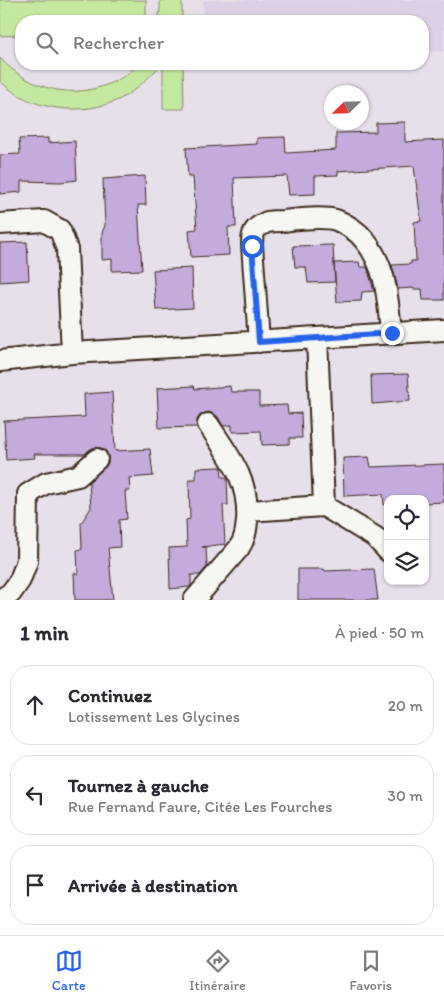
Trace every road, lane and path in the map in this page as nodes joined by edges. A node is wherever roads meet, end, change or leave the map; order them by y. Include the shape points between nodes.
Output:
1 (0, 224) edge
2 (444, 330) edge
3 (392, 333) junction
4 (317, 338) junction
5 (259, 342) junction
6 (72, 353) junction
7 (0, 361) edge
8 (208, 424) dead end
9 (97, 459) dead end
10 (324, 506) junction
11 (247, 512) junction
12 (384, 547) edge
13 (0, 600) edge
14 (194, 600) edge

1 - 6 street via 44,221 60,230 67,250
2 - 3 street
3 - 4 street
3 - 5 street via 385,282 366,242 348,225 335,220 301,219 267,222 253,235
4 - 5 street
4 - 10 street
5 - 6 street
6 - 7 street
8 - 11 street via 239,474
9 - 13 street via 78,476 46,483 28,494 27,561 11,593
10 - 11 street
10 - 12 street via 375,537
11 - 14 street via 240,548

